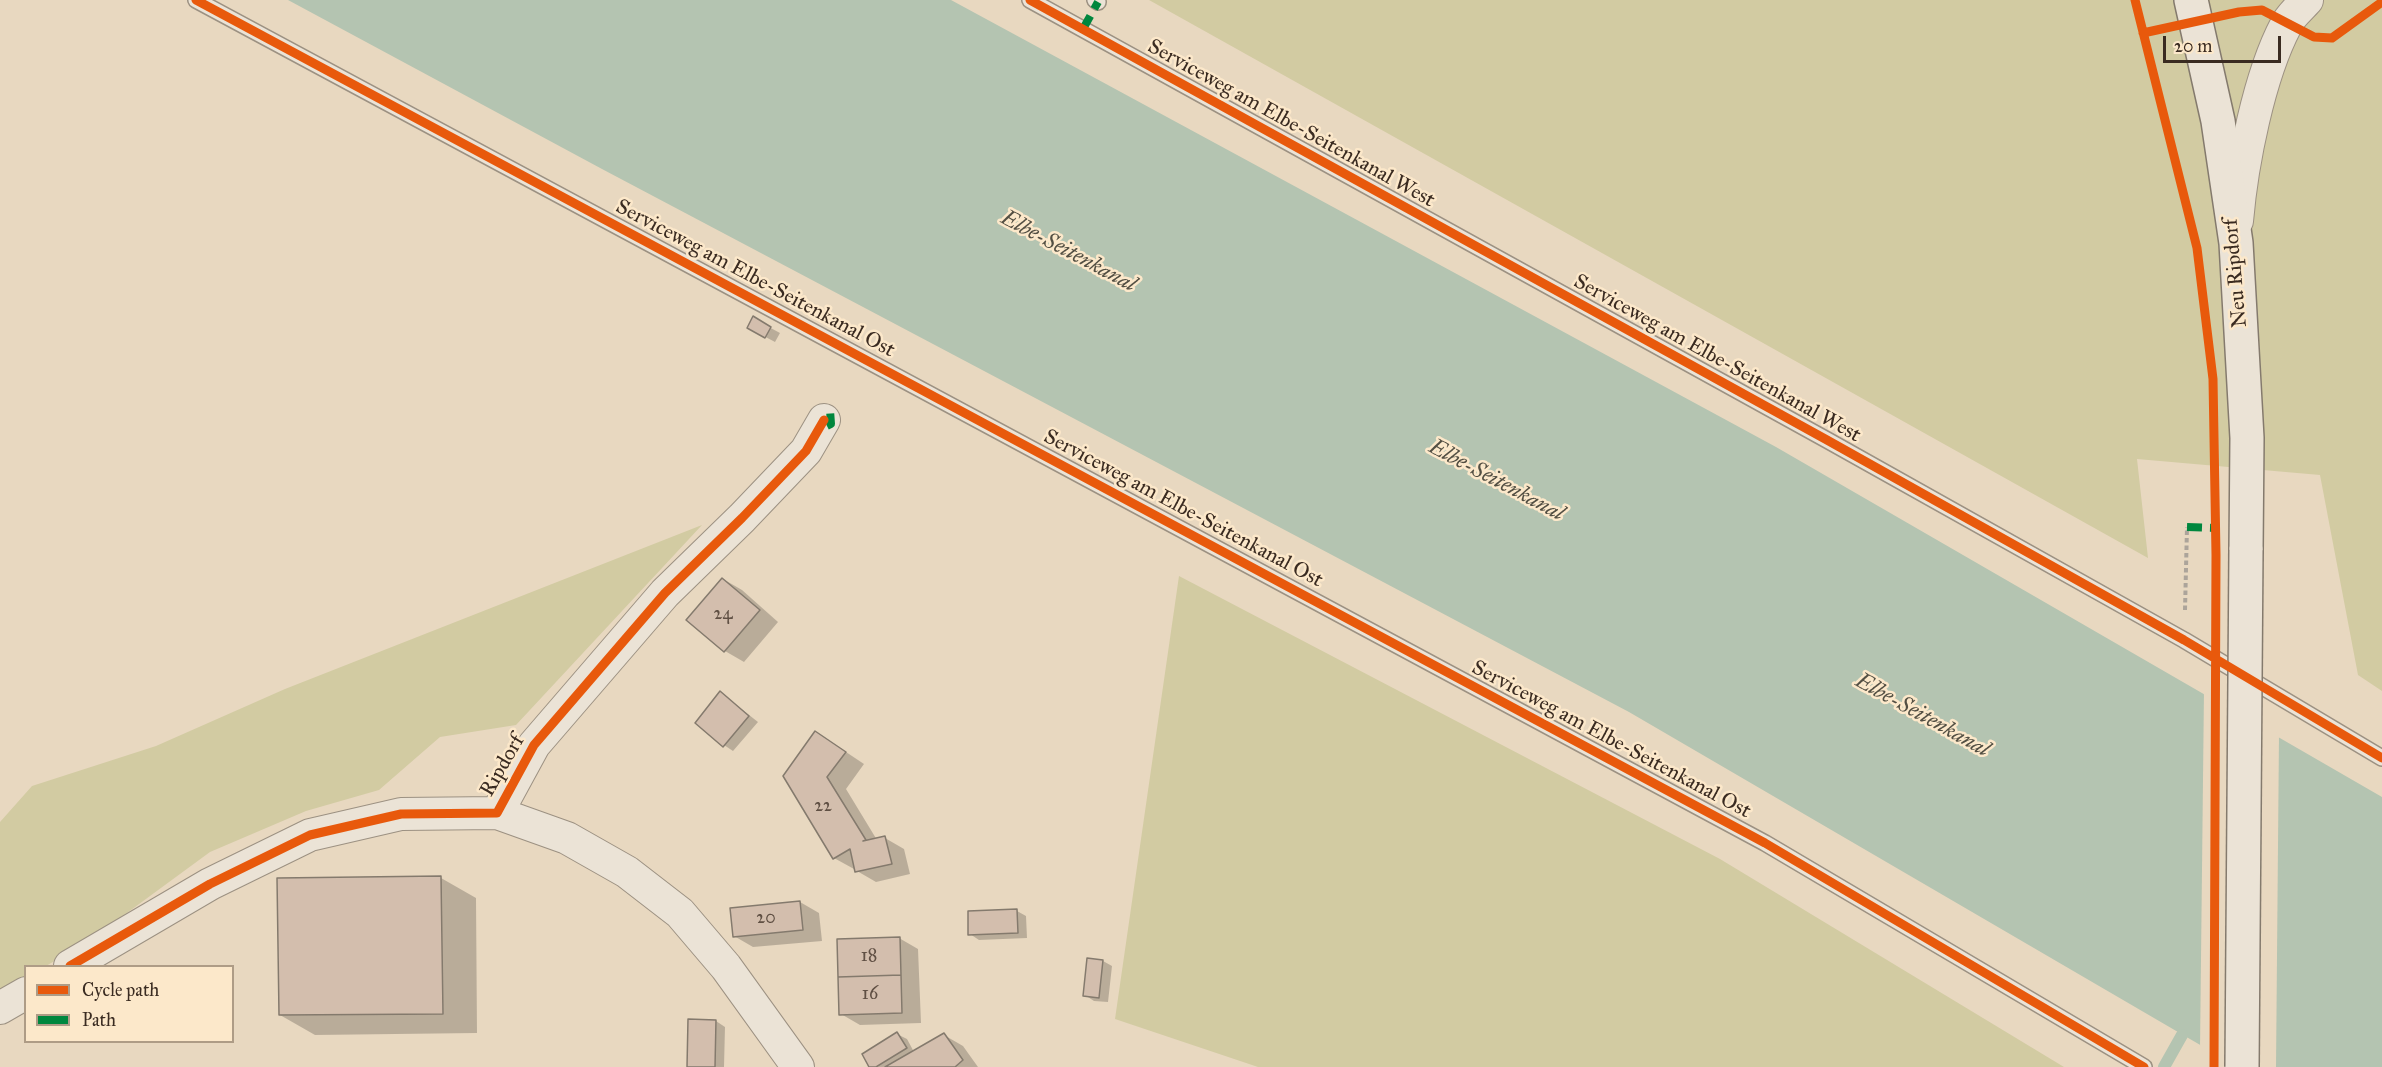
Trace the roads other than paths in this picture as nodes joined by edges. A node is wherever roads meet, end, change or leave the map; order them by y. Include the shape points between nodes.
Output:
1 (196, 0) edge
2 (1029, 0) edge
3 (2191, 0) edge
4 (2307, 0) edge
5 (2236, 243) junction
6 (824, 420) dead end
7 (2382, 758) edge
8 (497, 813) junction
9 (72, 965) edge
10 (24, 994) edge
11 (0, 1008) edge
12 (798, 1067) edge
13 (2144, 1067) edge
14 (2242, 1067) edge

1 - 13 lane, Serviceweg am Elbe-Seitenkanal Ost via 1765,843
2 - 7 lane, Serviceweg am Elbe-Seitenkanal West via 2184,640
3 - 5 street, Neu Ripdorf via 2218,121
4 - 5 street via 2287,22 2257,108 2240,196
5 - 14 street, Neu Ripdorf, bridge via 2247,438
6 - 8 street, Ripdorf via 806,451 665,592 534,745
8 - 9 street, Ripdorf via 401,814 310,835 210,884
8 - 12 street, Ripdorf via 567,838 627,872 680,913 726,967
10 - 11 street

